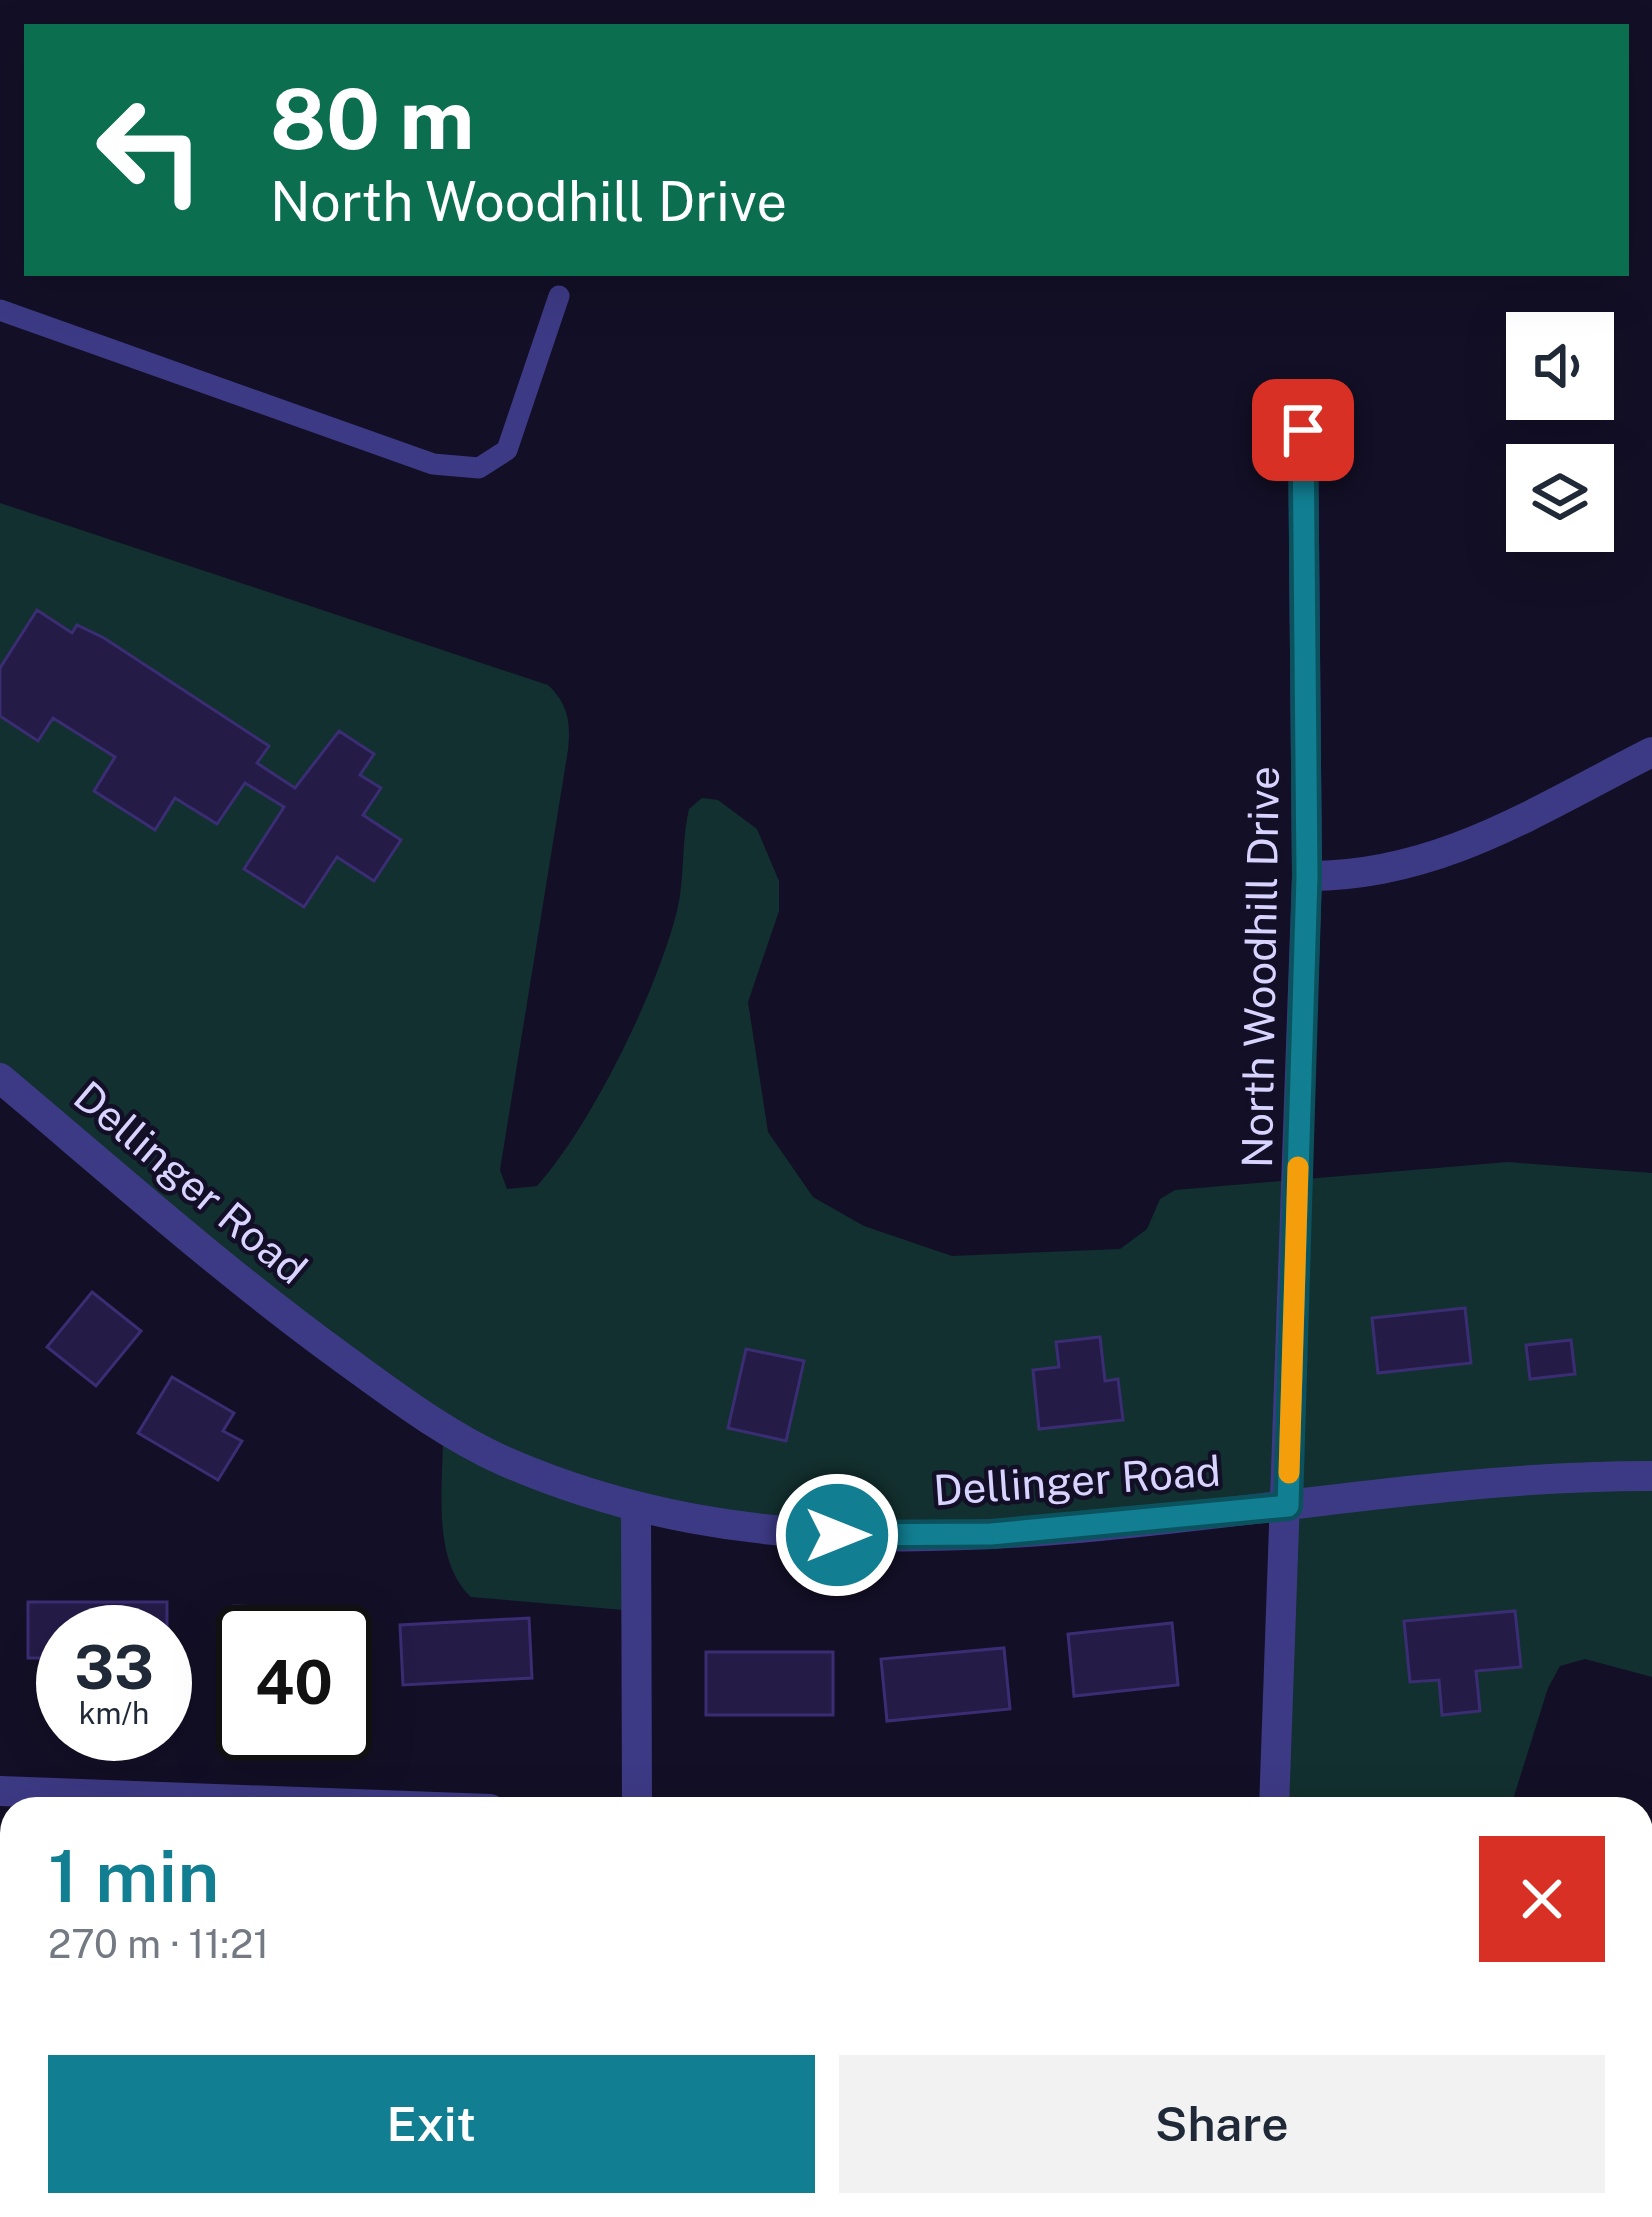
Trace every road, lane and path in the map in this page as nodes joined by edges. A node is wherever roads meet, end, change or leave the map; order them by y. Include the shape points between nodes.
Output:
1 (560, 296) dead end
2 (0, 310) edge
3 (1303, 430) dead end
4 (1652, 752) edge
5 (1307, 876) junction
6 (0, 1078) edge
7 (1652, 1476) edge
8 (1288, 1506) junction
9 (636, 1507) junction
10 (0, 1791) edge
11 (163, 1797) edge
12 (638, 1797) edge
13 (1275, 1797) edge

1 - 2 lane via 507,450 479,468 433,464
3 - 5 street, North Woodhill Drive
4 - 5 street via 1512,826 1415,862 1364,876
5 - 8 street, North Woodhill Drive
6 - 9 street, Dellinger Road via 278,1312 444,1429 505,1461
7 - 8 street, Dellinger Road
8 - 9 street, Dellinger Road via 991,1534 859,1535
8 - 13 street, North Woodhill Drive
9 - 12 street
10 - 11 street

